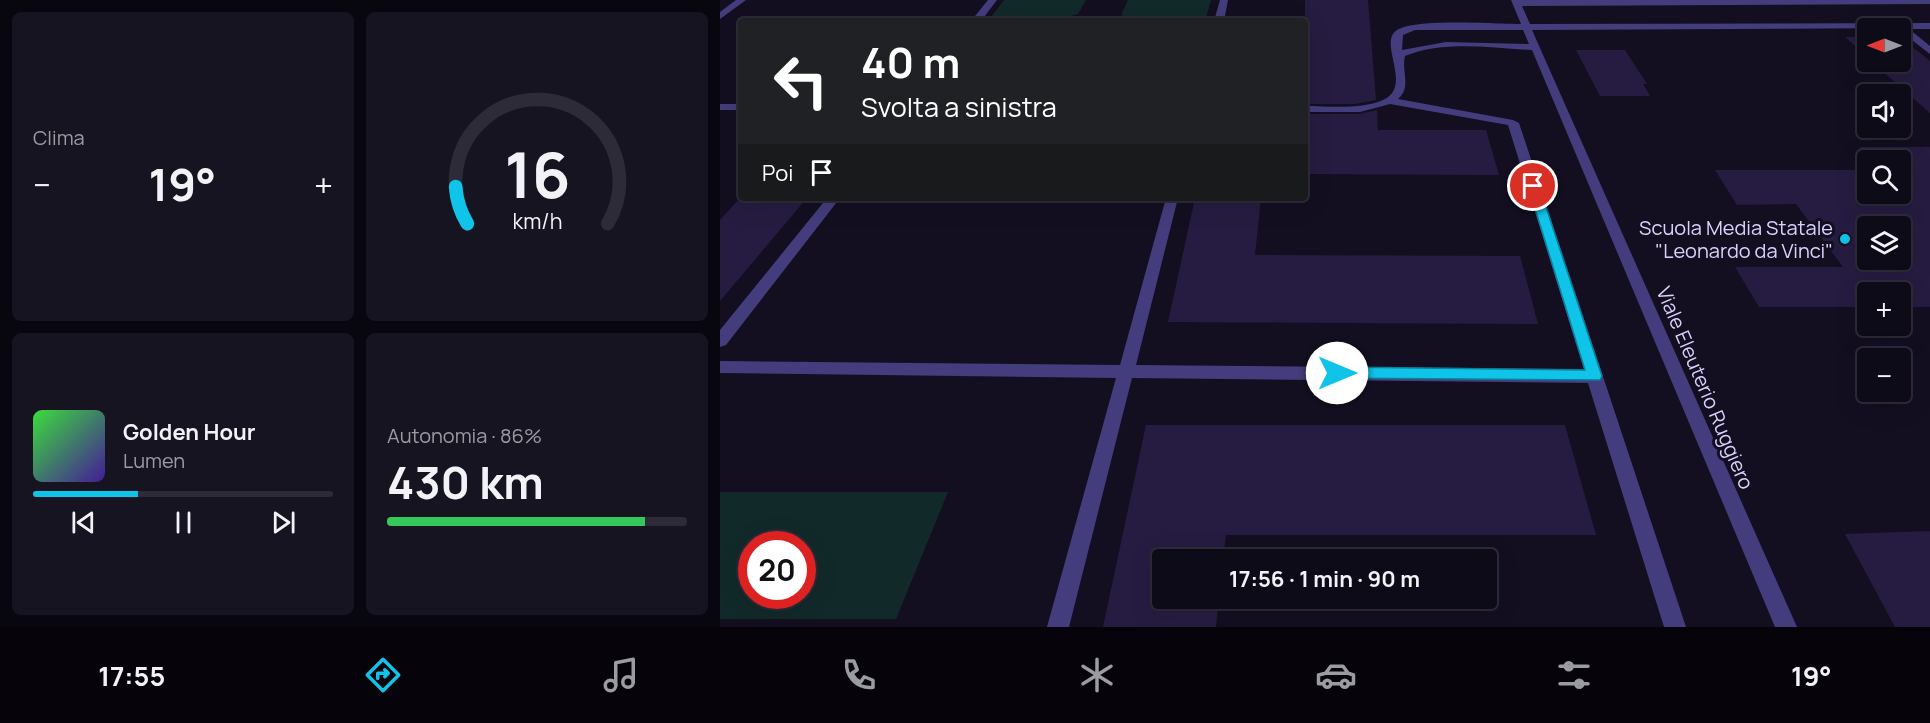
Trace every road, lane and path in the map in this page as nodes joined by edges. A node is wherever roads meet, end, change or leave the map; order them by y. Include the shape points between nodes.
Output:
1 (742, 0) edge
2 (993, 0) edge
3 (1224, 0) edge
4 (1930, 1) edge
5 (1515, 2) edge
6 (720, 16) edge
7 (978, 18) edge
8 (1220, 18) edge
9 (1857, 26) edge
10 (1911, 26) edge
11 (1930, 26) edge
12 (1526, 27) junction
13 (1911, 35) edge
14 (1534, 46) junction
15 (1930, 51) edge
16 (1398, 64) junction
17 (1389, 101) junction
18 (720, 107) edge
19 (738, 108) edge
20 (1308, 109) edge
21 (832, 201) edge
22 (1171, 201) edge
23 (720, 341) edge
24 (720, 367) edge
25 (1126, 371) junction
26 (1594, 376) junction
27 (1058, 627) edge
28 (1675, 627) edge
29 (1786, 627) edge

1 - 6 street
2 - 7 street
3 - 8 street
4 - 5 street
5 - 12 street, Viale Eleuterio Ruggiero
9 - 12 street
10 - 11 street
12 - 14 street, Viale Eleuterio Ruggiero
12 - 16 street via 1414,27 1396,38
13 - 15 street
14 - 16 street via 1426,46 1401,54
14 - 29 street, Viale Eleuterio Ruggiero
16 - 17 street via 1401,85
17 - 20 street via 1359,109
17 - 26 street via 1513,123
18 - 19 street
21 - 23 street
22 - 25 street
24 - 25 street
25 - 26 street
25 - 27 street
26 - 28 street

